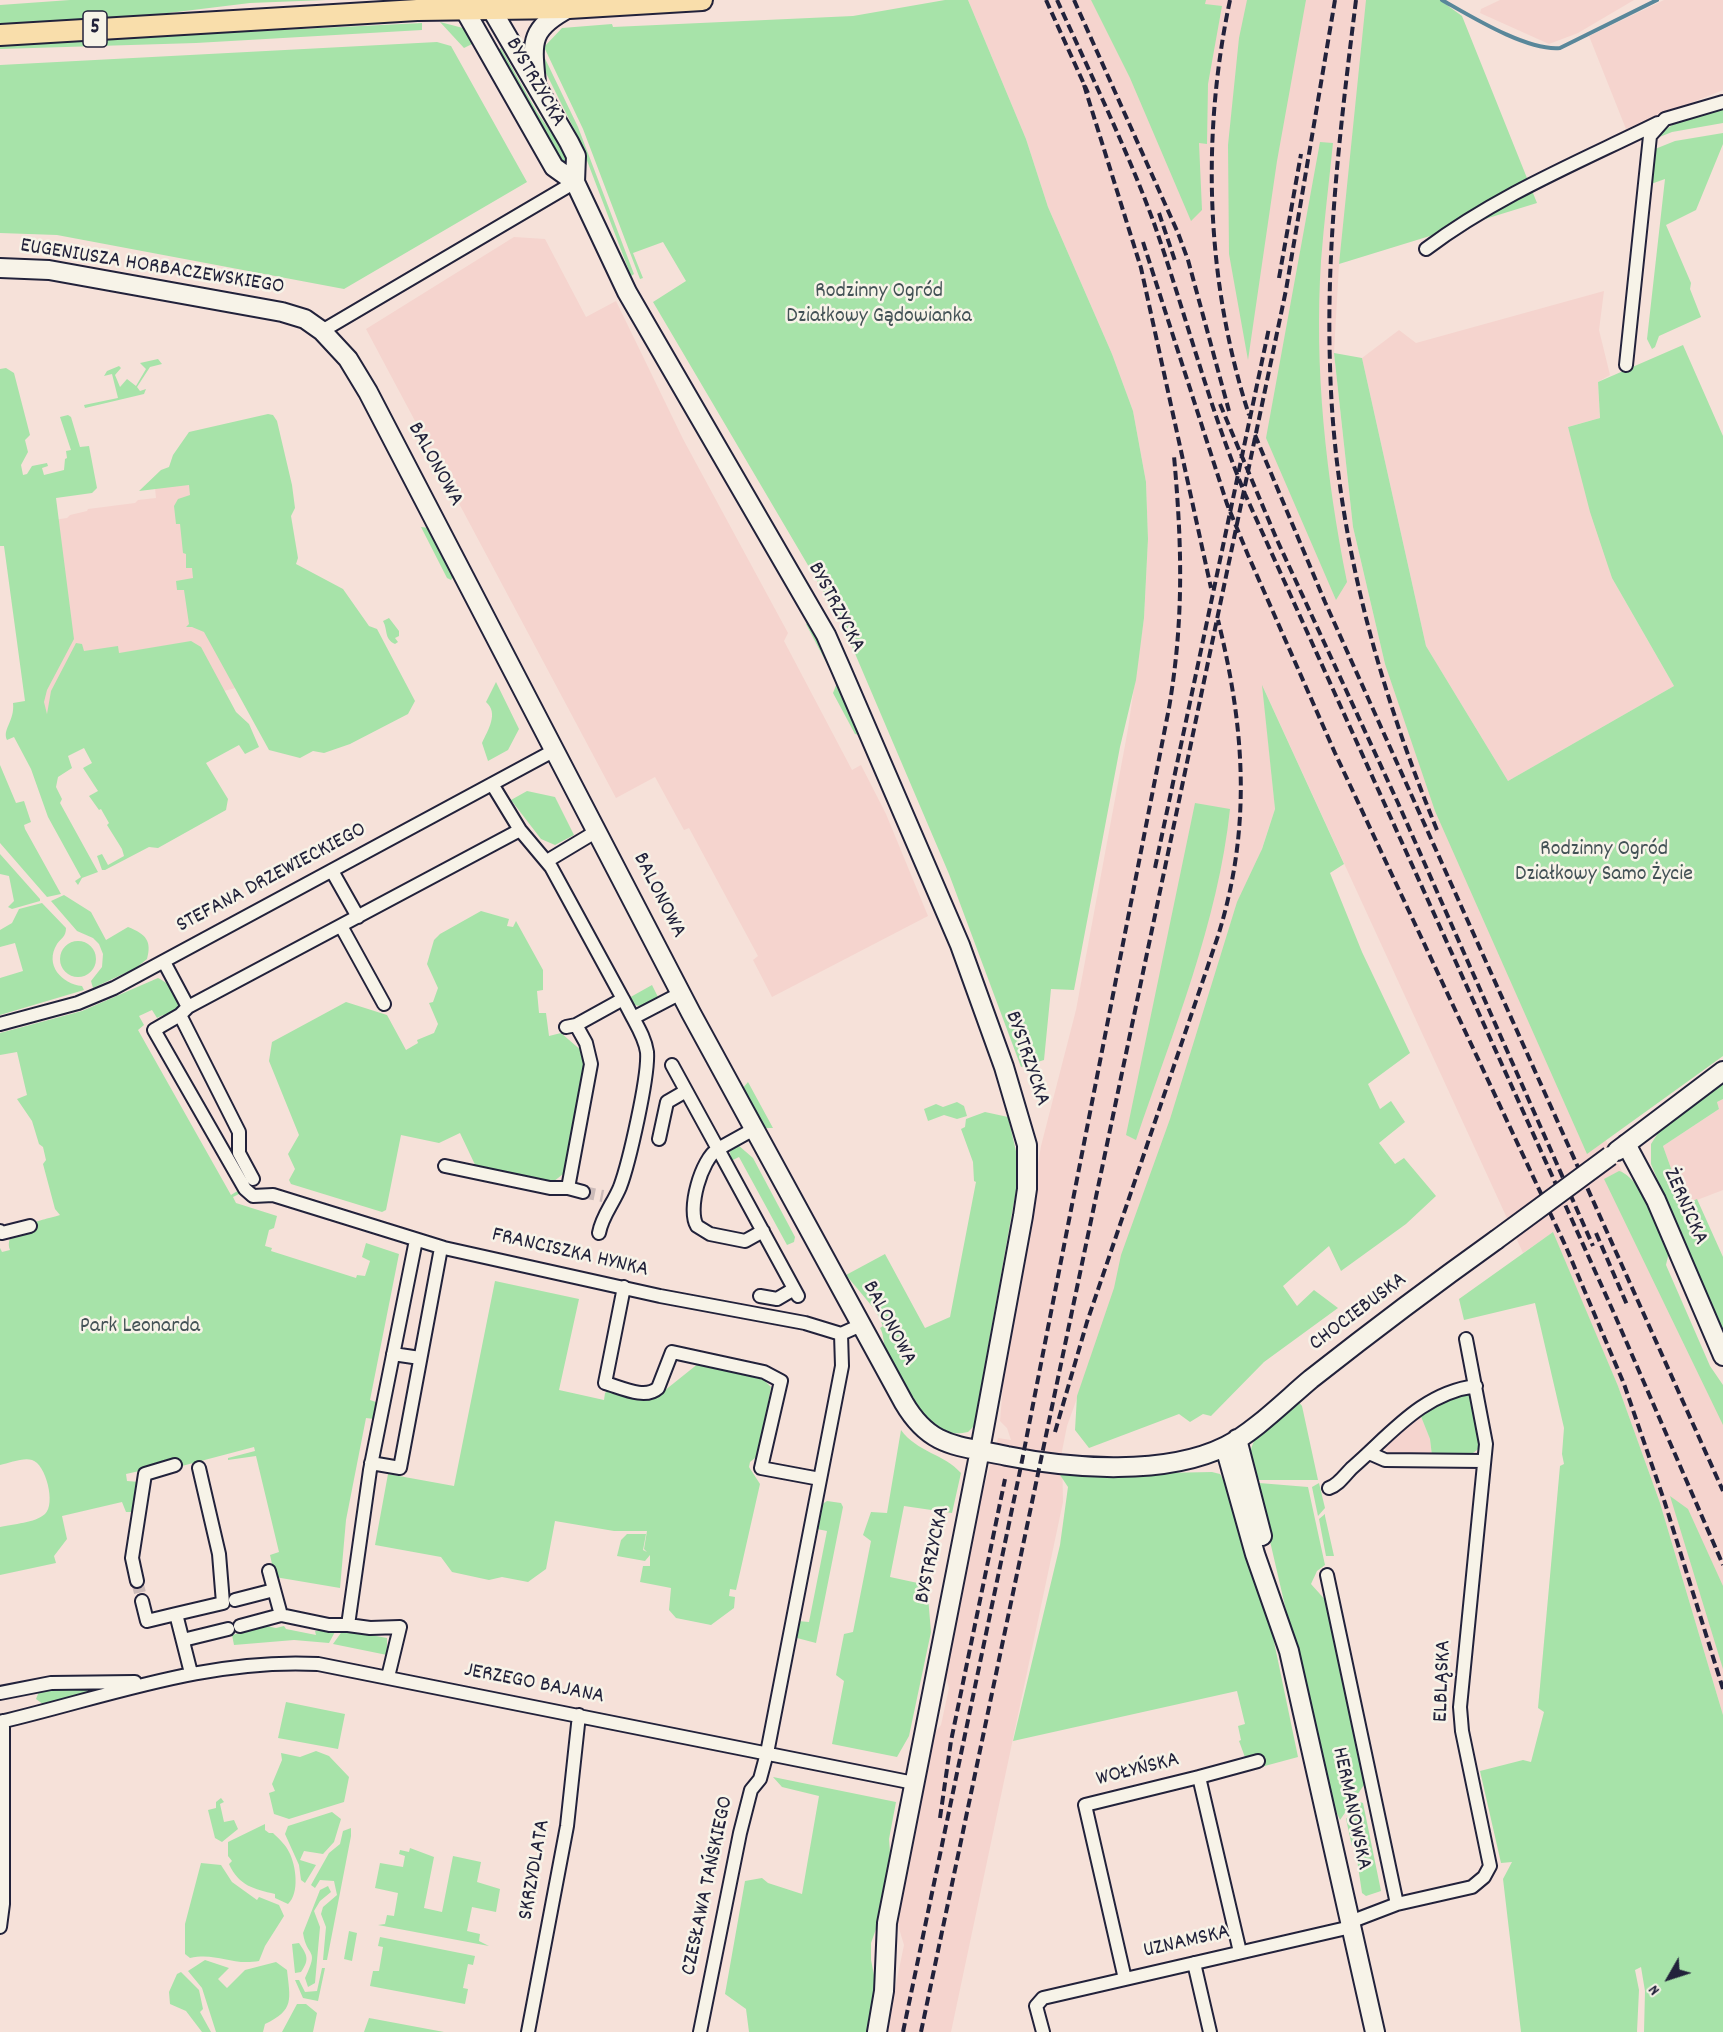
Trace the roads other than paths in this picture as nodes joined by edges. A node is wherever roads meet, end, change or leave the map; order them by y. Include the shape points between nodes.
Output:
1 (702, 0) edge
2 (462, 5) edge
3 (489, 5) edge
4 (569, 8) junction
5 (0, 35) edge
6 (537, 88) junction
7 (1723, 102) edge
8 (1662, 121) junction
9 (575, 182) junction
10 (1426, 249) dead end
11 (0, 268) edge
12 (322, 331) junction
13 (1626, 365) dead end
14 (555, 750) junction
15 (492, 784) junction
16 (520, 830) junction
17 (597, 831) junction
18 (548, 861) junction
19 (332, 871) junction
20 (358, 917) junction
21 (341, 926) junction
22 (164, 962) junction
23 (681, 993) junction
24 (622, 999) junction
25 (384, 1004) dead end
26 (184, 1011) junction
27 (633, 1018) junction
28 (0, 1024) edge
29 (672, 1065) dead end
30 (1723, 1071) edge
31 (686, 1091) junction
32 (754, 1129) junction
33 (659, 1139) dead end
34 (1626, 1144) junction
35 (718, 1149) junction
36 (445, 1166) dead end
37 (241, 1171) junction
38 (253, 1179) dead end
39 (568, 1188) junction
40 (583, 1191) tunnel mouth
41 (30, 1226) dead end
42 (0, 1231) edge
43 (763, 1231) junction
44 (599, 1233) dead end
45 (416, 1240) junction
46 (441, 1248) junction
47 (624, 1287) junction
48 (760, 1296) dead end
49 (861, 1325) junction
50 (841, 1334) junction
51 (1466, 1339) dead end
52 (393, 1353) junction
53 (1723, 1356) edge
54 (420, 1358) junction
55 (1476, 1386) junction
56 (1231, 1443) junction
57 (980, 1450) junction
58 (1369, 1453) junction
59 (1483, 1461) junction
60 (371, 1463) junction
61 (175, 1465) dead end
62 (199, 1468) dead end
63 (820, 1479) junction
64 (1329, 1488) dead end
65 (269, 1571) dead end
66 (1327, 1575) dead end
67 (137, 1581) tunnel mouth
68 (274, 1590) junction
69 (235, 1600) dead end
70 (142, 1601) tunnel mouth
71 (176, 1614) junction
72 (281, 1616) junction
73 (348, 1625) junction
74 (183, 1640) junction
75 (191, 1673) junction
76 (388, 1677) junction
77 (145, 1683) junction
78 (0, 1693) edge
79 (579, 1715) junction
80 (1, 1722) edge
81 (767, 1753) junction
82 (1258, 1761) dead end
83 (1199, 1777) junction
84 (914, 1783) junction
85 (1397, 1904) junction
86 (1351, 1924) junction
87 (0, 1927) edge
88 (1240, 1953) junction
89 (1194, 1963) junction
90 (1125, 1979) junction
91 (528, 2032) edge
92 (700, 2032) edge
93 (877, 2032) edge
94 (1043, 2032) edge
95 (1210, 2032) edge
96 (1375, 2032) edge

1 - 4 main road, 5
2 - 3 main road, 5
2 - 5 main road, 5
2 - 9 street, BYSTRZYCKA via 554,167
3 - 4 main road, 5
3 - 6 street, BYSTRZYCKA
4 - 6 street via 545,22 535,37 532,46
6 - 9 street, BYSTRZYCKA via 576,156
7 - 8 street
8 - 10 street via 1511,194 1464,220
8 - 13 street via 1648,143
9 - 12 street
9 - 57 street, BYSTRZYCKA via 627,292 825,635 960,945 1016,1102 1027,1144 1028,1189
11 - 12 street, EUGENIUSZA HORBACZEWSKIEGO via 49,270 282,312 305,319
12 - 14 street, BALONOWA via 348,359 368,393
14 - 15 street, STEFANA DRZEWIECKIEGO
14 - 17 street, BALONOWA
15 - 16 street
15 - 19 street, STEFANA DRZEWIECKIEGO
16 - 18 street
16 - 20 street
17 - 18 street
17 - 23 street, BALONOWA
18 - 24 street
19 - 20 street
19 - 22 street, STEFANA DRZEWIECKIEGO
20 - 21 street
21 - 25 street
21 - 26 street
22 - 26 street
22 - 28 street, STEFANA DRZEWIECKIEGO via 106,993
23 - 27 street
23 - 32 street, BALONOWA
24 - 27 street
24 - 39 street via 571,1026 586,1043 591,1064
26 - 37 street via 194,1048 239,1132
26 - 37 street via 154,1030
27 - 44 street via 645,1043 646,1062 622,1180 609,1198
29 - 31 street
30 - 34 street, CHOCIEBUSKA
31 - 33 street via 667,1102
31 - 35 street
32 - 35 street
32 - 49 street, BALONOWA
34 - 53 street, ŻERNICKA via 1653,1194
34 - 56 street, CHOCIEBUSKA, bridge via 1362,1340
35 - 43 street
35 - 43 street via 701,1173 693,1214 695,1223 705,1233 745,1241
36 - 39 street via 550,1188
37 - 38 street
37 - 45 street, FRANCISZKA HYNKA via 248,1194 273,1196
39 - 40 street
41 - 42 street
43 - 48 street via 796,1293 777,1299
45 - 46 street, FRANCISZKA HYNKA
45 - 52 street
46 - 47 street, FRANCISZKA HYNKA
46 - 54 street
47 - 50 street, FRANCISZKA HYNKA via 805,1323
47 - 63 street via 605,1383 644,1394 654,1391 672,1352 764,1372 781,1381 761,1468
49 - 50 street
49 - 57 street, BALONOWA via 918,1425 938,1439
50 - 63 street, CZESŁAWA TAŃSKIEGO via 842,1366
51 - 55 street, ELBLĄSKA
52 - 54 street
52 - 60 street
54 - 60 street via 400,1468
55 - 58 street via 1442,1396 1419,1409 1388,1432
55 - 59 street, ELBLĄSKA via 1485,1427
56 - 57 street, CHOCIEBUSKA via 1190,1458 1159,1463 1067,1466
56 - 86 street, HERMANOWSKA via 1265,1549 1272,1597 1301,1700
57 - 84 street, BYSTRZYCKA
58 - 59 street via 1385,1460
58 - 64 street
59 - 85 street, ELBLĄSKA via 1460,1707 1490,1866 1472,1887
60 - 73 street
61 - 67 street via 145,1474 132,1558
62 - 71 street via 219,1554 223,1603
63 - 81 street, CZESŁAWA TAŃSKIEGO
65 - 68 street
66 - 85 street
68 - 69 street
68 - 72 street
70 - 71 street via 147,1621
71 - 74 street
72 - 73 street
72 - 74 street
73 - 76 street via 370,1629 400,1627
74 - 75 street
75 - 76 street, JERZEGO BAJANA via 285,1662
75 - 77 street, JERZEGO BAJANA
76 - 79 street, JERZEGO BAJANA
77 - 78 street, JERZEGO BAJANA via 51,1683
77 - 80 street, JERZEGO BAJANA
79 - 81 street, JERZEGO BAJANA
79 - 91 street, SKRZYDLATA via 567,1826
80 - 87 street
81 - 84 street, JERZEGO BAJANA
81 - 92 street, CZESŁAWA TAŃSKIEGO via 760,1779 751,1790 740,1833
82 - 83 street
83 - 88 street, WOŁYŃSKA
83 - 90 street, WOŁYŃSKA via 1086,1805
84 - 93 street, BYSTRZYCKA via 886,1923 884,1991
85 - 86 street, ELBLĄSKA
86 - 88 street, UZNAMSKA
86 - 96 street, HERMANOWSKA
88 - 89 street, UZNAMSKA
89 - 90 street, UZNAMSKA
89 - 95 street
90 - 94 street, UZNAMSKA via 1043,1998 1036,2006

